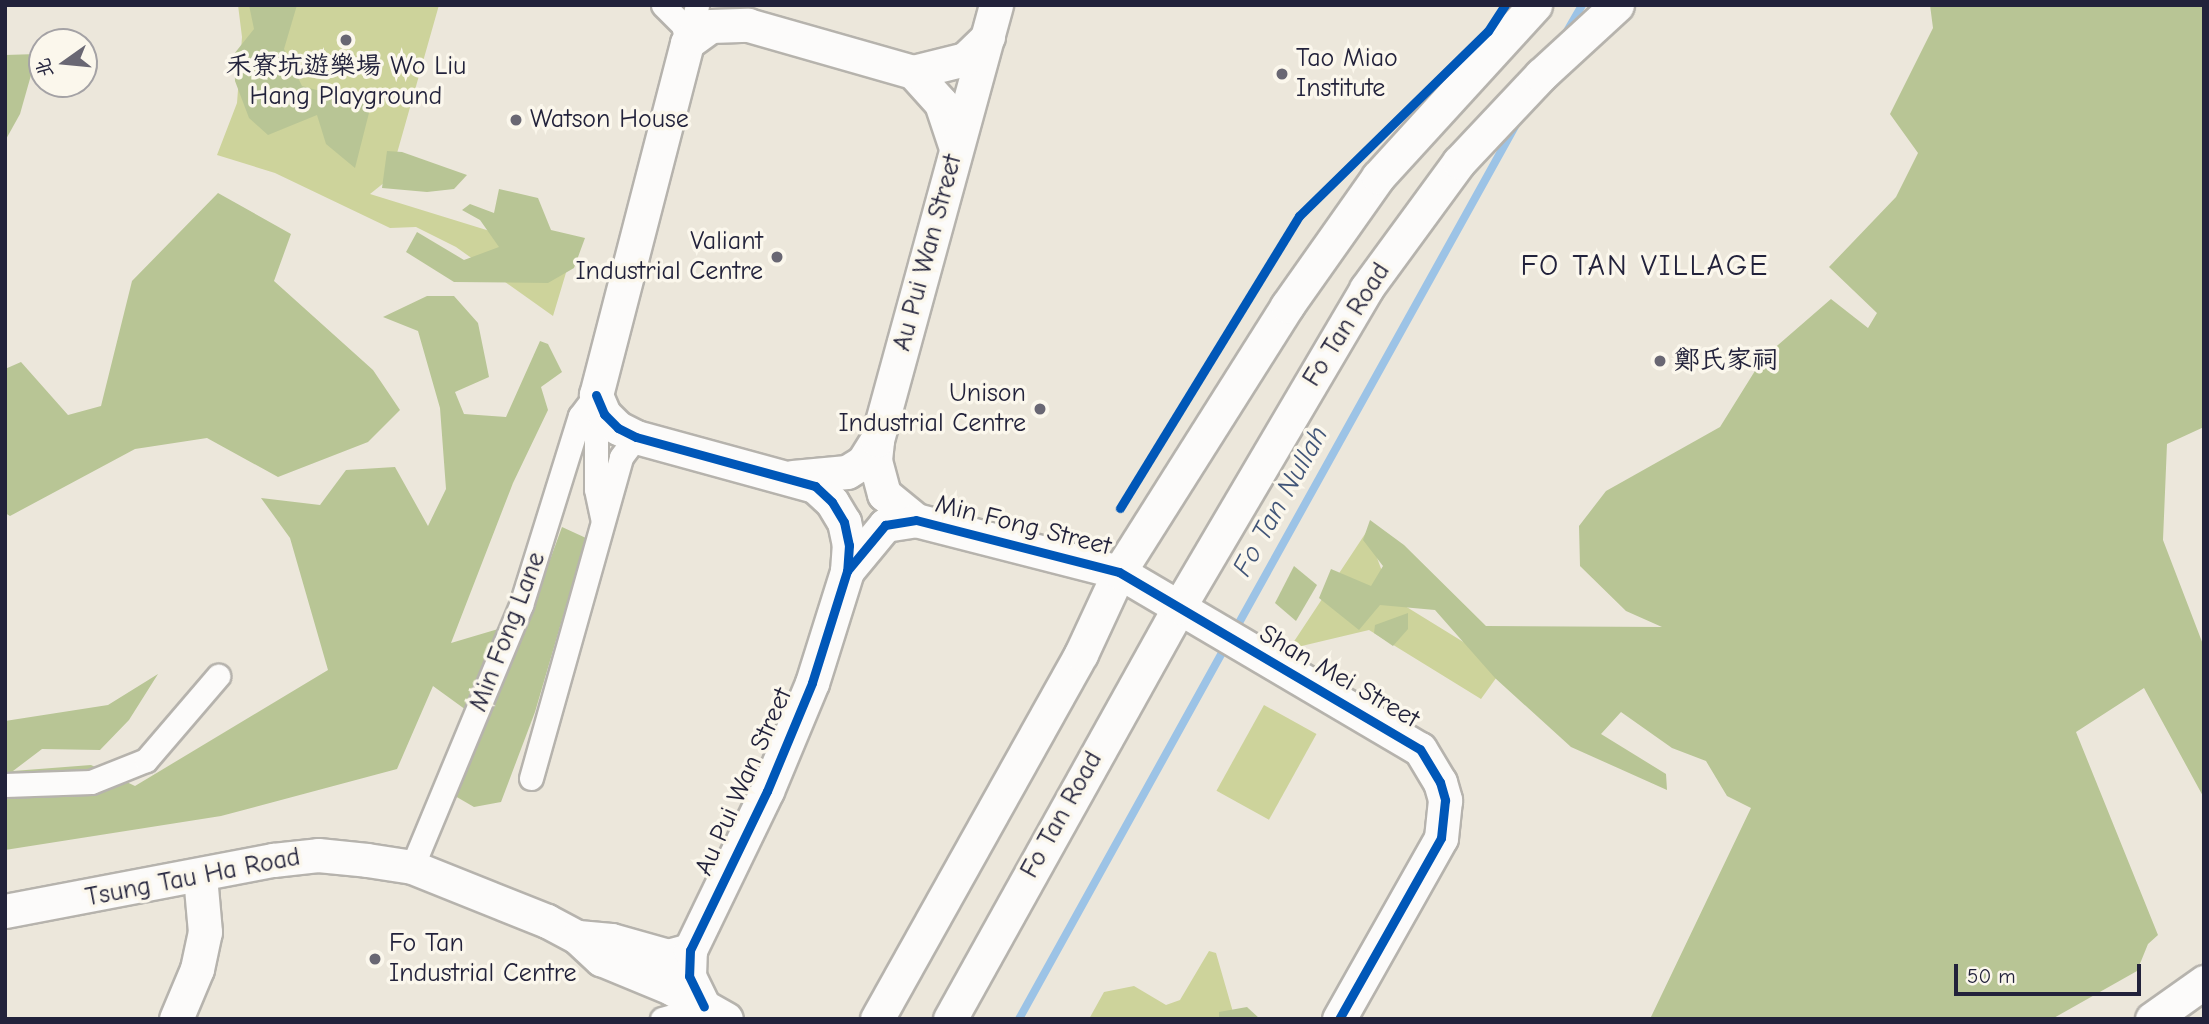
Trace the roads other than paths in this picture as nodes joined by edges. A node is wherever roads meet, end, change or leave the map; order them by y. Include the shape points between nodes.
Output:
1 (663, 5) edge
2 (697, 5) edge
3 (996, 5) edge
4 (1535, 5) edge
5 (1617, 5) edge
6 (988, 37) junction
7 (687, 43) junction
8 (913, 72) junction
9 (957, 148) junction
10 (596, 395) junction
11 (636, 437) junction
12 (877, 440) junction
13 (790, 477) junction
14 (916, 520) junction
15 (603, 524) junction
16 (847, 571) junction
17 (1119, 572) junction
18 (1179, 607) junction
19 (218, 676) dead end
20 (531, 778) dead end
21 (5, 785) edge
22 (412, 867) junction
23 (200, 876) junction
24 (5, 911) edge
25 (577, 937) junction
26 (690, 950) junction
27 (2204, 982) edge
28 (715, 1013) edge
29 (176, 1019) edge
30 (662, 1019) edge
31 (877, 1019) edge
32 (950, 1019) edge
33 (1339, 1019) edge
34 (2152, 1019) edge

1 - 7 street via 683,25
2 - 7 street
3 - 6 street, Au Pui Wan Street
4 - 17 street via 1458,84 1378,177 1287,306
5 - 18 street, Fo Tan Road via 1533,83 1429,199 1366,289
6 - 8 street via 965,59
6 - 9 street, Au Pui Wan Street
7 - 8 street via 710,26 748,24
7 - 10 street
8 - 9 street via 941,103
9 - 12 street, Au Pui Wan Street
10 - 11 street via 604,414
10 - 15 street via 596,489
10 - 22 street, Min Fong Lane via 580,416 521,605
11 - 13 street
11 - 15 street via 621,457
12 - 13 street via 863,462 847,472 812,479
12 - 14 street, Au Pui Wan Street via 875,460 884,494
13 - 16 street, Au Pui Wan Street via 815,486 832,502 844,522 849,545
14 - 16 street, Au Pui Wan Street via 885,526
14 - 17 street, Min Fong Street
15 - 20 street
16 - 26 street, Au Pui Wan Street via 789,738
17 - 18 street, Shan Mei Street
17 - 31 street via 1081,654
18 - 32 street, Fo Tan Road
18 - 33 street, Shan Mei Street via 1407,739 1432,764 1445,800 1445,820 1433,856
19 - 21 street via 146,760 90,782
22 - 23 street, Tsung Tau Ha Road via 318,855
22 - 25 street, Tsung Tau Ha Road
23 - 24 street, Tsung Tau Ha Road
23 - 29 street via 205,932 197,969
25 - 26 street, Tsung Tau Ha Road via 611,940 668,956
25 - 28 street, Tsung Tau Ha Road via 601,959
26 - 28 street, Au Pui Wan Street via 689,976
27 - 34 street
28 - 30 street

